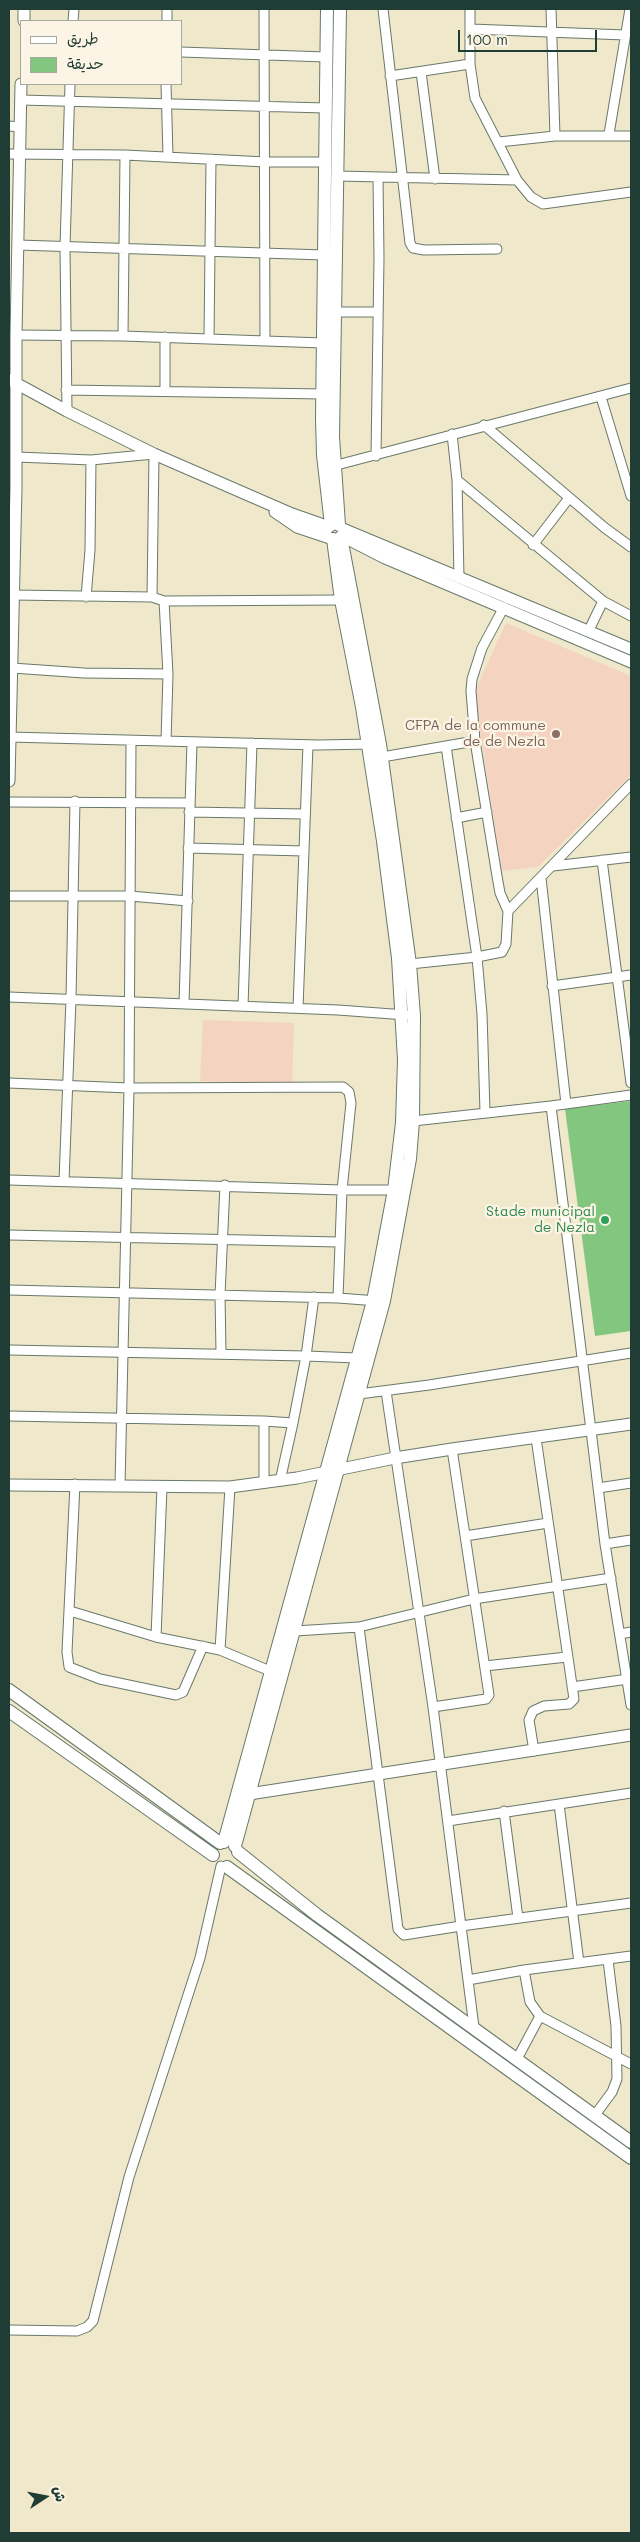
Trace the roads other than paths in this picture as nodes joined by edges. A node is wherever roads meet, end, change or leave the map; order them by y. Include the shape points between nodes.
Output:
1 (264, 9) edge
2 (327, 9) edge
3 (340, 9) edge
4 (383, 9) edge
5 (470, 9) edge
6 (551, 9) edge
7 (630, 9) edge
8 (471, 29) junction
9 (551, 31) junction
10 (625, 36) junction
11 (182, 52) edge
12 (264, 54) junction
13 (326, 57) junction
14 (470, 64) junction
15 (421, 72) junction
16 (390, 76) junction
17 (21, 85) edge
18 (70, 85) edge
19 (166, 85) edge
20 (21, 100) junction
21 (69, 101) junction
22 (167, 104) junction
23 (265, 107) junction
24 (326, 108) junction
25 (15, 126) edge
26 (609, 134) junction
27 (555, 136) junction
28 (631, 136) edge
29 (499, 142) junction
30 (67, 154) junction
31 (14, 155) edge
32 (125, 155) junction
33 (168, 156) junction
34 (211, 158) junction
35 (266, 162) junction
36 (326, 162) junction
37 (337, 176) junction
38 (378, 177) junction
39 (404, 179) junction
40 (436, 179) junction
41 (517, 180) junction
42 (631, 192) edge
43 (18, 245) junction
44 (65, 247) junction
45 (123, 248) junction
46 (497, 249) dead end
47 (212, 252) junction
48 (266, 254) junction
49 (324, 255) junction
50 (13, 265) edge
51 (333, 312) junction
52 (378, 312) junction
53 (67, 334) junction
54 (16, 335) junction
55 (123, 336) junction
56 (165, 337) junction
57 (209, 339) junction
58 (265, 340) junction
59 (323, 343) junction
60 (12, 381) edge
61 (631, 388) edge
62 (66, 390) junction
63 (165, 391) junction
64 (323, 394) junction
65 (601, 397) junction
66 (67, 411) junction
67 (484, 426) junction
68 (13, 434) edge
69 (452, 434) junction
70 (154, 454) junction
71 (376, 456) junction
72 (16, 457) junction
73 (91, 460) junction
74 (333, 466) junction
75 (457, 480) junction
76 (12, 488) edge
77 (631, 496) edge
78 (569, 498) junction
79 (336, 532) junction
80 (533, 545) junction
81 (631, 547) edge
82 (11, 571) edge
83 (459, 578) junction
84 (13, 595) junction
85 (86, 597) junction
86 (152, 597) junction
87 (341, 600) junction
88 (164, 601) junction
89 (603, 602) junction
90 (504, 607) junction
91 (631, 616) edge
92 (589, 630) junction
93 (631, 649) edge
94 (631, 662) edge
95 (12, 668) junction
96 (168, 674) junction
97 (9, 737) edge
98 (131, 741) junction
99 (166, 741) junction
100 (192, 742) junction
101 (475, 742) junction
102 (252, 743) junction
103 (374, 744) junction
104 (308, 745) junction
105 (446, 746) junction
106 (382, 757) junction
107 (9, 781) edge
108 (631, 784) edge
109 (75, 801) junction
110 (132, 801) junction
111 (9, 802) edge
112 (189, 807) junction
113 (487, 812) junction
114 (251, 813) junction
115 (305, 814) junction
116 (456, 818) junction
117 (188, 848) junction
118 (248, 850) junction
119 (304, 851) junction
120 (631, 857) edge
121 (602, 860) junction
122 (553, 866) junction
123 (541, 878) junction
124 (9, 896) edge
125 (130, 896) junction
126 (72, 897) junction
127 (188, 901) junction
128 (508, 911) junction
129 (477, 957) junction
130 (410, 964) junction
131 (631, 975) edge
132 (617, 977) junction
133 (552, 986) junction
134 (9, 997) edge
135 (71, 999) junction
136 (129, 1001) junction
137 (184, 1004) junction
138 (243, 1006) junction
139 (298, 1008) junction
140 (408, 1015) junction
141 (628, 1034) edge
142 (9, 1082) edge
143 (631, 1083) edge
144 (68, 1086) junction
145 (129, 1088) junction
146 (631, 1095) edge
147 (566, 1104) junction
148 (551, 1106) junction
149 (485, 1112) junction
150 (413, 1121) junction
151 (9, 1180) edge
152 (64, 1181) junction
153 (126, 1182) junction
154 (226, 1186) junction
155 (342, 1190) junction
156 (394, 1190) junction
157 (9, 1235) edge
158 (126, 1239) junction
159 (223, 1241) junction
160 (339, 1242) junction
161 (9, 1290) edge
162 (125, 1293) junction
163 (220, 1295) junction
164 (314, 1297) junction
165 (338, 1298) junction
166 (379, 1301) junction
167 (9, 1350) edge
168 (121, 1352) junction
169 (631, 1353) edge
170 (221, 1354) junction
171 (306, 1356) junction
172 (357, 1358) junction
173 (581, 1360) junction
174 (386, 1392) junction
175 (359, 1394) junction
176 (9, 1416) edge
177 (122, 1420) junction
178 (264, 1421) junction
179 (293, 1423) junction
180 (631, 1424) edge
181 (592, 1430) junction
182 (536, 1438) junction
183 (452, 1449) junction
184 (395, 1458) junction
185 (338, 1470) junction
186 (324, 1473) junction
187 (280, 1481) junction
188 (264, 1483) junction
189 (631, 1483) edge
190 (75, 1484) junction
191 (9, 1485) edge
192 (120, 1486) junction
193 (230, 1486) junction
194 (162, 1487) junction
195 (598, 1488) junction
196 (548, 1523) junction
197 (465, 1536) junction
198 (631, 1540) edge
199 (605, 1544) junction
200 (611, 1578) junction
201 (558, 1586) junction
202 (474, 1599) junction
203 (70, 1611) junction
204 (418, 1612) junction
205 (359, 1627) junction
206 (295, 1631) junction
207 (631, 1632) edge
208 (620, 1634) junction
209 (156, 1637) junction
210 (203, 1646) junction
211 (220, 1650) junction
212 (567, 1657) junction
213 (485, 1666) junction
214 (270, 1671) junction
215 (628, 1678) junction
216 (572, 1687) junction
217 (9, 1690) edge
218 (631, 1705) edge
219 (433, 1707) junction
220 (9, 1711) edge
221 (631, 1735) edge
222 (534, 1751) junction
223 (440, 1764) junction
224 (377, 1774) junction
225 (631, 1793) edge
226 (249, 1794) junction
227 (559, 1804) junction
228 (504, 1811) junction
229 (448, 1821) junction
230 (229, 1845) junction
231 (220, 1863) junction
232 (631, 1902) edge
233 (572, 1909) junction
234 (518, 1918) junction
235 (461, 1926) junction
236 (631, 1956) edge
237 (608, 1960) junction
238 (580, 1963) junction
239 (524, 1970) junction
240 (468, 1980) junction
241 (540, 2016) junction
242 (474, 2027) junction
243 (618, 2057) junction
244 (517, 2059) junction
245 (631, 2064) edge
246 (595, 2115) junction
247 (631, 2142) edge
248 (631, 2158) edge
249 (9, 2330) edge

1 - 12 street
2 - 13 main road
3 - 37 main road
4 - 16 street
5 - 8 street
6 - 9 street
7 - 10 street
8 - 9 street
8 - 14 street
9 - 10 street
9 - 27 street
10 - 26 street
11 - 12 street
12 - 13 street
12 - 23 street
13 - 24 main road
14 - 15 street
14 - 29 street via 476,98
15 - 16 street
15 - 40 street
16 - 39 street
17 - 20 street
18 - 21 street
19 - 22 street
20 - 21 street
20 - 25 street
21 - 22 street
21 - 30 street
22 - 23 street
22 - 33 street
23 - 24 street
23 - 35 street
24 - 36 main road
25 - 31 street
26 - 27 street
26 - 28 street
27 - 29 street
29 - 41 street
30 - 31 street
30 - 32 street
30 - 44 street
31 - 43 street
32 - 33 street
32 - 45 street
33 - 34 street
34 - 35 street
34 - 47 street
35 - 36 street
35 - 48 street
36 - 49 main road
37 - 38 street
37 - 51 main road
38 - 39 street
38 - 52 street
39 - 40 street
39 - 46 street via 413,248
40 - 41 street
41 - 42 street via 530,197 543,204
43 - 44 street
43 - 50 street
44 - 45 street
44 - 53 street
45 - 47 street
45 - 55 street
47 - 48 street
47 - 57 street
48 - 49 street
48 - 58 street
49 - 59 main road
50 - 54 street
51 - 52 street
51 - 74 main road
52 - 71 street
53 - 54 street
53 - 55 street
53 - 62 street
54 - 60 street
55 - 56 street
56 - 57 street
56 - 63 street
57 - 58 street
58 - 59 street
59 - 64 main road
60 - 66 street
60 - 68 street
61 - 65 street
62 - 63 street
62 - 66 street
63 - 64 street
64 - 79 main road via 323,455
65 - 67 street
65 - 77 street
66 - 70 street
67 - 69 street
67 - 78 street
68 - 72 street
69 - 71 street
69 - 75 street
70 - 73 street
70 - 79 street
70 - 86 street
71 - 74 street
72 - 73 street
72 - 76 street
73 - 85 street
74 - 79 main road
75 - 80 street
75 - 83 street
76 - 82 street
78 - 80 street
78 - 81 street
79 - 83 street
79 - 87 main road
79 - 90 street via 385,558
79 - 103 main road
80 - 89 street
82 - 84 street
83 - 92 street
84 - 85 street
84 - 95 street
85 - 86 street
86 - 88 street
87 - 88 street
87 - 103 main road
88 - 96 street
89 - 91 street
89 - 92 street
90 - 94 street
90 - 101 street via 482,648 472,679
92 - 93 street
95 - 96 street
95 - 97 street
96 - 99 street
97 - 98 street
97 - 107 street
98 - 99 street
98 - 110 street
99 - 100 street
100 - 102 street
100 - 112 street
101 - 105 street
101 - 113 street
102 - 104 street
102 - 114 street
103 - 104 street
103 - 106 main road
103 - 140 main road
104 - 115 street
105 - 106 street
105 - 116 street
106 - 130 main road
108 - 122 street
109 - 110 street
109 - 111 street
109 - 126 street
110 - 112 street
110 - 125 street
112 - 114 street
112 - 117 street
113 - 116 street
113 - 128 street via 500,893
114 - 115 street
114 - 118 street
115 - 119 street
116 - 129 street
117 - 118 street
117 - 127 street
118 - 119 street
118 - 138 street
119 - 139 street
120 - 121 street
121 - 122 street
121 - 132 street
122 - 123 street
123 - 128 street
123 - 133 street
124 - 126 street
125 - 126 street
125 - 127 street
125 - 136 street
126 - 135 street
127 - 137 street
128 - 129 street via 504,949
129 - 130 street
129 - 149 street via 483,1023
130 - 140 main road
131 - 132 street
132 - 133 street
132 - 141 street
133 - 147 street
134 - 135 street
135 - 136 street
135 - 144 street
136 - 137 street
136 - 145 street
137 - 138 street
138 - 139 street
139 - 140 street
140 - 150 main road
140 - 156 main road via 402,1123
141 - 143 street
142 - 144 street
144 - 145 street
144 - 152 street
145 - 153 street
145 - 155 street via 343,1087 349,1092 351,1103
146 - 147 street
147 - 148 street
148 - 149 street
148 - 173 street
149 - 150 street
150 - 166 main road via 410,1159
151 - 152 street
152 - 153 street
153 - 154 street
153 - 158 street
154 - 155 street
154 - 159 street
155 - 156 street
155 - 160 street
156 - 166 main road
157 - 158 street
158 - 159 street
158 - 162 street
159 - 160 street
159 - 163 street
160 - 165 street
161 - 162 street
162 - 163 street
162 - 168 street
163 - 164 street
163 - 170 street
164 - 165 street
164 - 171 street
165 - 166 street
166 - 172 main road
166 - 175 main road
167 - 168 street
168 - 170 street
168 - 177 street
169 - 173 street
170 - 171 street
171 - 172 street
171 - 179 street
172 - 186 main road
173 - 174 street
173 - 181 street
174 - 175 street
174 - 184 street
175 - 185 main road
176 - 177 street
177 - 178 street
177 - 192 street
178 - 179 street
178 - 188 street
179 - 187 street
180 - 181 street
181 - 182 street
181 - 195 street
182 - 183 street
182 - 196 street
183 - 184 street
183 - 197 street
184 - 185 street
184 - 204 street
185 - 186 street
185 - 206 main road
186 - 187 street
186 - 214 main road
187 - 188 street
188 - 193 street
189 - 195 street
190 - 191 street
190 - 192 street
190 - 203 street
192 - 194 street
193 - 194 street
193 - 211 street
194 - 209 street
195 - 199 street
196 - 197 street
196 - 201 street
197 - 202 street
198 - 199 street
199 - 200 street
200 - 201 street
200 - 208 street
201 - 202 street
201 - 212 street
202 - 204 street
202 - 213 street
203 - 209 street
203 - 210 street via 69,1667 100,1679 176,1695 183,1692
204 - 205 street
204 - 219 street
205 - 206 street
205 - 224 street
206 - 226 main road
207 - 208 street
208 - 215 street
209 - 210 street
210 - 211 street
211 - 214 street
212 - 213 street
212 - 216 street
213 - 219 street via 488,1698
214 - 230 main road
215 - 216 street
215 - 218 street
216 - 222 street via 573,1702 538,1708 531,1715
217 - 230 main road
219 - 223 street
220 - 231 main road
221 - 222 street
222 - 223 street
223 - 224 street
223 - 229 street
224 - 226 street
224 - 235 street via 400,1932 404,1935
225 - 227 street
226 - 230 main road
227 - 228 street
227 - 233 street
228 - 229 street
228 - 234 street
229 - 235 street
230 - 231 main road via 214,1848
230 - 231 main road via 234,1863
230 - 242 main road via 318,1915
231 - 248 main road
231 - 249 street via 200,1958 129,2177 93,2321 77,2331
232 - 233 street
233 - 234 street
233 - 238 street
234 - 235 street
235 - 240 street
236 - 237 street
237 - 238 street
237 - 243 street
238 - 239 street
239 - 240 street
239 - 241 street via 530,2002
240 - 242 street
241 - 243 street
241 - 244 street
242 - 244 main road
243 - 245 street
243 - 246 street via 615,2086
244 - 246 main road
246 - 247 main road

